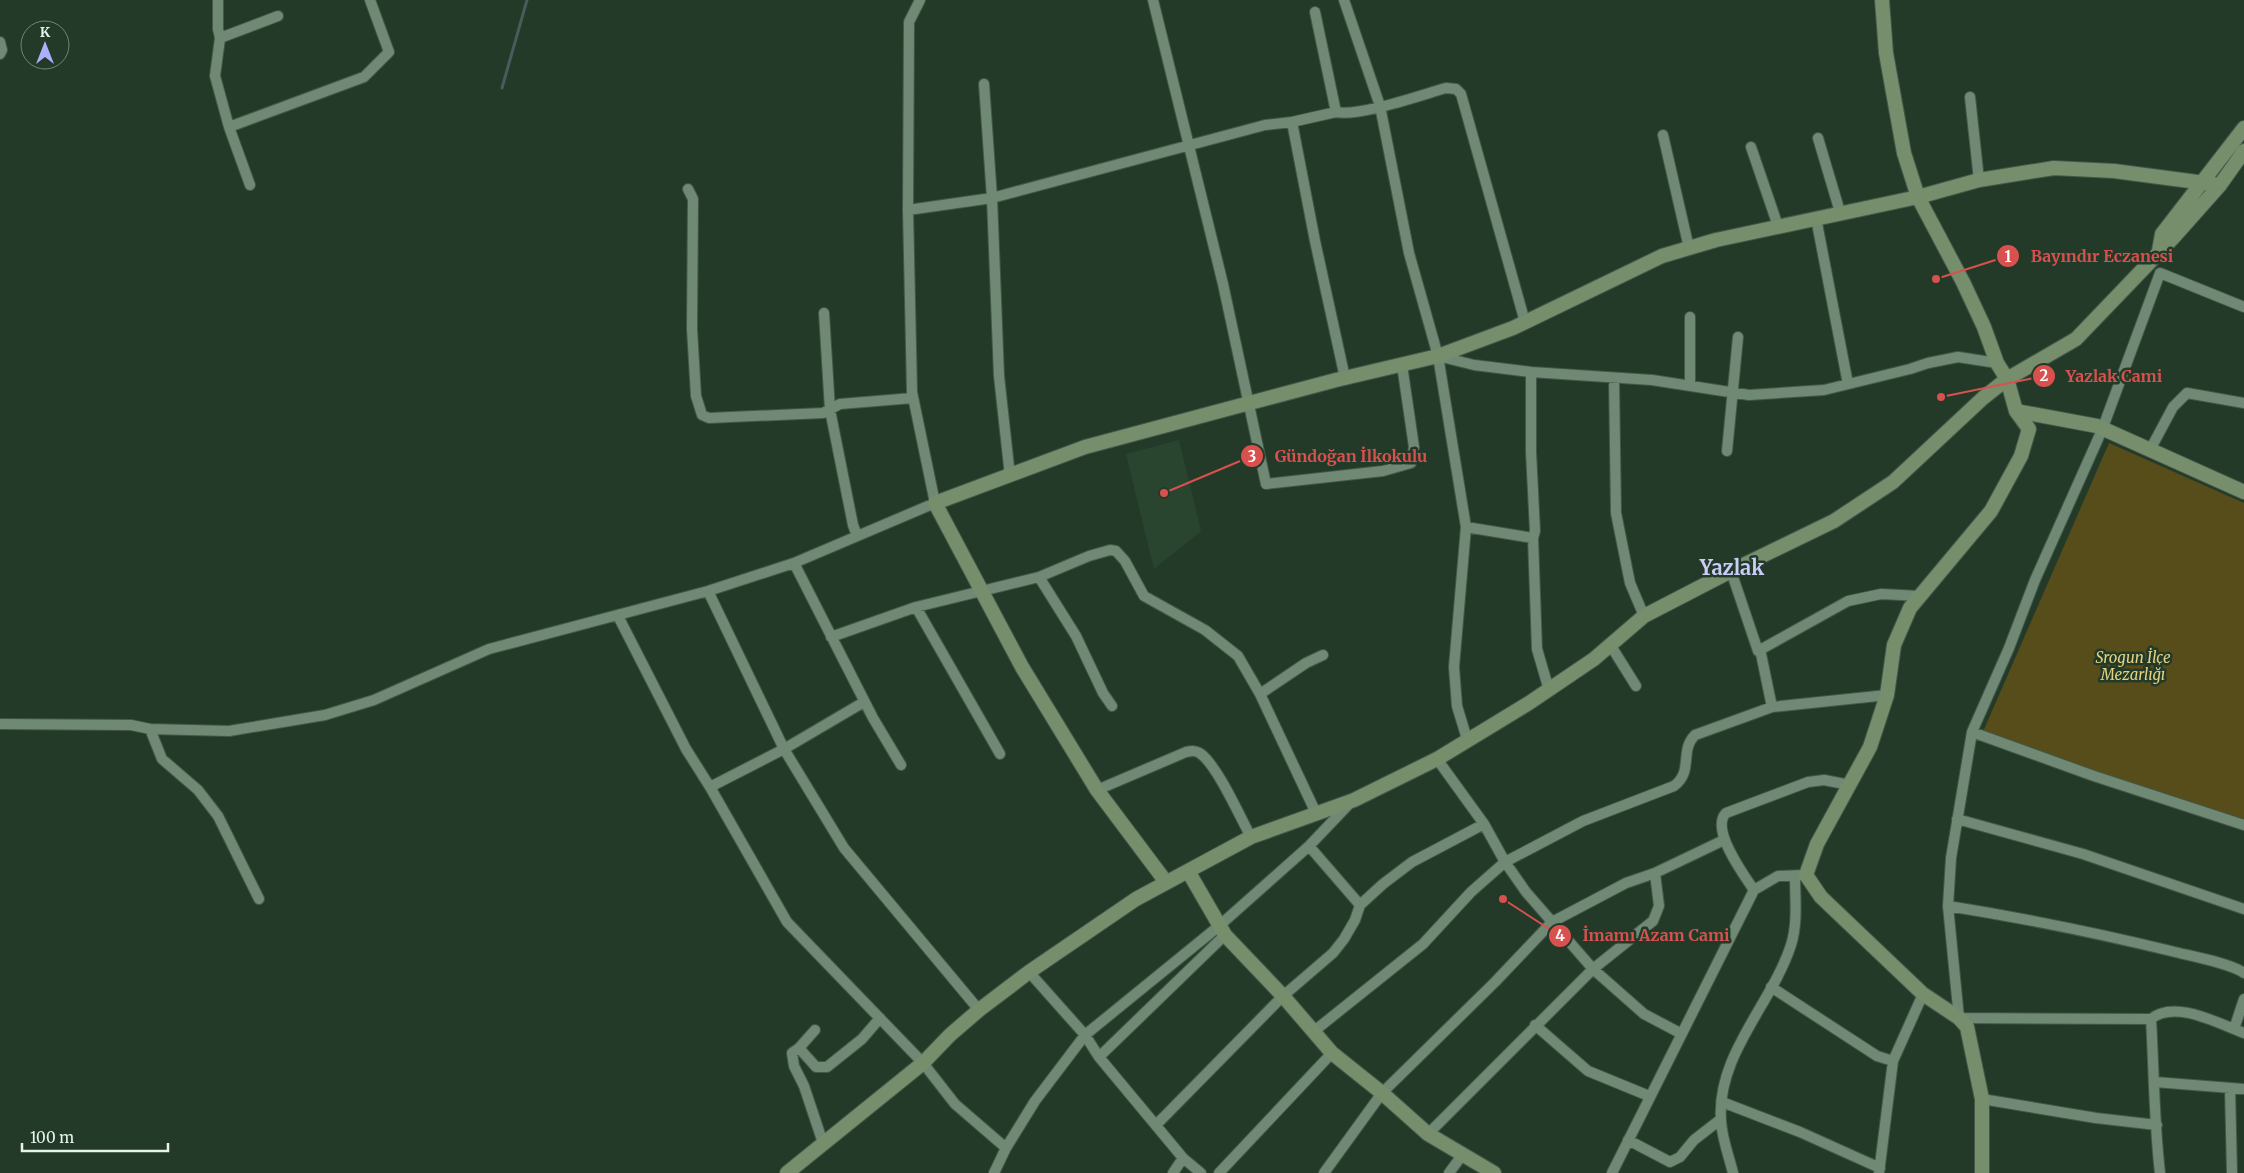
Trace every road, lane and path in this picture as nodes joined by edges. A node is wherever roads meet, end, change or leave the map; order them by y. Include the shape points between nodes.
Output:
1 (218, 0) edge
2 (370, 0) edge
3 (920, 0) edge
4 (1153, 0) edge
5 (1344, 0) edge
6 (1882, 0) edge
7 (1315, 12) dead end
8 (278, 16) dead end
9 (220, 38) junction
10 (0, 42) edge
11 (0, 54) edge
12 (984, 84) dead end
13 (1970, 97) dead end
14 (1380, 106) junction
15 (1336, 112) junction
16 (1292, 122) junction
17 (229, 127) junction
18 (2244, 128) edge
19 (1663, 135) dead end
20 (1818, 138) dead end
21 (1188, 145) junction
22 (1751, 147) dead end
23 (2244, 151) edge
24 (1978, 180) junction
25 (2204, 183) junction
26 (250, 185) dead end
27 (2220, 185) junction
28 (688, 189) dead end
29 (1918, 197) junction
30 (992, 198) junction
31 (908, 210) junction
32 (1840, 212) junction
33 (1816, 218) junction
34 (1778, 226) junction
35 (1689, 248) junction
36 (2159, 251) junction
37 (2160, 273) junction
38 (2244, 307) edge
39 (824, 313) dead end
40 (1690, 317) dead end
41 (1525, 322) junction
42 (1738, 337) dead end
43 (1438, 356) junction
44 (1997, 363) junction
45 (1402, 365) junction
46 (1531, 372) junction
47 (1346, 378) junction
48 (1614, 378) junction
49 (2007, 379) junction
50 (1848, 384) junction
51 (1690, 386) junction
52 (1733, 393) junction
53 (914, 398) junction
54 (2244, 403) edge
55 (1248, 404) junction
56 (830, 410) junction
57 (2016, 411) junction
58 (2102, 430) junction
59 (2150, 450) junction
60 (1727, 451) dead end
61 (1010, 476) junction
62 (2244, 492) edge
63 (935, 503) junction
64 (1466, 527) junction
65 (857, 536) junction
66 (1533, 538) junction
67 (794, 563) junction
68 (1731, 571) junction
69 (1039, 577) junction
70 (981, 590) junction
71 (708, 591) junction
72 (1920, 596) junction
73 (916, 607) junction
74 (618, 616) junction
75 (1644, 616) junction
76 (831, 637) junction
77 (1611, 646) junction
78 (1760, 649) junction
79 (1323, 655) dead end
80 (1636, 686) dead end
81 (1549, 690) junction
82 (1260, 694) junction
83 (1887, 695) junction
84 (864, 702) junction
85 (1112, 706) dead end
86 (1772, 707) junction
87 (0, 724) edge
88 (150, 729) junction
89 (1972, 732) junction
90 (1467, 739) junction
91 (784, 749) junction
92 (1000, 754) dead end
93 (1437, 759) junction
94 (900, 765) dead end
95 (1850, 786) junction
96 (710, 787) junction
97 (1097, 790) junction
98 (1354, 800) junction
99 (1316, 813) junction
100 (1957, 818) junction
101 (1484, 824) junction
102 (2244, 825) edge
103 (1251, 837) junction
104 (1724, 840) junction
105 (1309, 846) junction
106 (1505, 862) junction
107 (1188, 871) junction
108 (1655, 873) junction
109 (1800, 876) junction
110 (1166, 882) junction
111 (1754, 890) junction
112 (259, 899) dead end
113 (1360, 905) junction
114 (1948, 906) junction
115 (2244, 909) edge
116 (1552, 922) junction
117 (1222, 931) junction
118 (1593, 969) junction
119 (1029, 972) junction
120 (2244, 973) edge
121 (1771, 987) junction
122 (1923, 994) junction
123 (1283, 996) junction
124 (2244, 999) edge
125 (979, 1010) junction
126 (880, 1018) junction
127 (1959, 1018) junction
128 (2151, 1019) junction
129 (1535, 1025) junction
130 (815, 1030) dead end
131 (2239, 1031) edge
132 (1313, 1032) junction
133 (1680, 1033) junction
134 (1085, 1035) junction
135 (799, 1048) junction
136 (1332, 1052) junction
137 (1099, 1057) junction
138 (1893, 1062) junction
139 (923, 1063) junction
140 (2155, 1082) junction
141 (2230, 1088) junction
142 (2244, 1089) edge
143 (1382, 1093) junction
144 (1649, 1096) junction
145 (1982, 1099) junction
146 (1722, 1102) junction
147 (1721, 1119) junction
148 (1156, 1125) junction
149 (2157, 1125) junction
150 (1428, 1134) junction
151 (1628, 1140) junction
152 (823, 1143) junction
153 (1006, 1148) junction
154 (1462, 1154) junction
155 (1183, 1158) junction
156 (1880, 1170) edge
157 (786, 1173) edge
158 (994, 1173) edge
159 (1174, 1173) edge
160 (1201, 1173) edge
161 (1219, 1173) edge
162 (1324, 1173) edge
163 (1450, 1173) edge
164 (1494, 1173) edge
165 (1612, 1173) edge
166 (1734, 1173) edge
167 (1982, 1173) edge
168 (2160, 1173) edge
169 (2232, 1173) edge

1 - 9 street
2 - 17 street via 389,52 364,77
3 - 31 street via 909,22
4 - 21 street
5 - 14 street
6 - 29 street via 1886,53 1904,153
7 - 15 street
8 - 9 street
9 - 17 street via 215,76
10 - 11 street
12 - 30 street
13 - 24 street
14 - 15 street
14 - 41 street via 1446,88 1456,89 1461,94
14 - 43 street via 1408,253
15 - 16 street
16 - 21 street via 1265,125
16 - 47 street
17 - 26 street
18 - 25 street
19 - 35 street
20 - 32 street
21 - 30 street
21 - 55 street via 1223,284
22 - 34 street
23 - 27 street
24 - 25 street via 2054,168 2114,171
24 - 29 street
25 - 27 street
25 - 36 street via 2162,234
27 - 36 street
28 - 56 street via 693,199 692,329 696,396 702,415 709,418 811,414
29 - 32 street
29 - 44 street via 1984,326
30 - 31 street
30 - 61 street via 999,376
31 - 53 street
32 - 33 street
33 - 34 street
33 - 50 street
34 - 35 street
35 - 41 street via 1662,256
36 - 37 street
36 - 49 street via 2076,338
37 - 38 street
37 - 58 street
39 - 56 street
40 - 51 street
41 - 43 street
42 - 52 street
43 - 45 street
43 - 46 street via 1474,365
43 - 64 street
44 - 49 street
44 - 50 street via 1958,357
45 - 47 street
45 - 55 street via 1414,447 1411,463 1383,471 1266,484
46 - 48 street
46 - 66 street
47 - 55 street
48 - 51 street
48 - 75 street via 1616,513 1630,583
49 - 57 street
49 - 68 street via 1893,482 1834,521
50 - 52 street via 1824,390 1749,395
51 - 52 street
52 - 60 street
53 - 56 street via 840,404
53 - 63 street
54 - 59 street via 2187,393 2173,407
55 - 61 street via 1085,447
56 - 65 street
57 - 58 street via 2097,426
57 - 72 street via 2029,429 2021,456 1991,511
58 - 59 street
58 - 89 street
59 - 62 street
61 - 63 street
63 - 65 street
63 - 70 street
64 - 66 street
64 - 90 street via 1454,667 1457,706
65 - 67 street
66 - 81 street via 1537,649
67 - 71 street
67 - 76 street
68 - 75 street
68 - 78 street via 1758,651
69 - 70 street
69 - 82 street via 1089,556 1116,551 1144,596 1227,646 1238,656
69 - 85 street via 1076,636
70 - 73 street
70 - 97 street via 1022,667
71 - 74 street
71 - 91 street
72 - 78 street via 1881,594 1848,601
72 - 83 street via 1910,608 1894,645
73 - 76 street
73 - 92 street
74 - 88 street via 489,649 374,700 326,716 228,731
74 - 96 street via 686,749
75 - 77 street
76 - 84 street
77 - 80 street
77 - 81 street
78 - 86 street
79 - 82 street
81 - 90 street
82 - 99 street
83 - 86 street
83 - 95 street via 1870,747
84 - 91 street
84 - 94 street
86 - 106 street via 1695,735 1688,741 1685,775 1674,786 1583,821
87 - 88 street via 132,725
88 - 112 street via 162,759 198,790 218,816
89 - 100 street
89 - 102 street
90 - 93 street
91 - 96 street
91 - 125 street via 844,848
93 - 98 street
93 - 101 street
95 - 104 street via 1824,780 1808,782 1726,813 1720,825
95 - 109 street
96 - 126 street via 787,922
97 - 103 street via 1194,751 1212,767
97 - 110 street
98 - 99 street
98 - 105 street
99 - 103 street
100 - 114 street
100 - 115 street via 2082,854
101 - 106 street
101 - 113 street via 1412,862
103 - 107 street
104 - 108 street
104 - 111 street
105 - 113 street
105 - 117 street
106 - 116 street
106 - 132 street via 1471,892 1423,944
107 - 110 street
107 - 117 street
108 - 116 street via 1626,883
108 - 118 street via 1659,906 1653,921
109 - 111 street via 1778,876
109 - 121 street via 1791,945
109 - 122 street
110 - 119 street
111 - 133 street
113 - 123 street via 1344,939 1318,967
114 - 120 street via 2091,932 2191,956
114 - 127 street
116 - 118 street
116 - 143 street
117 - 123 street
117 - 134 street
117 - 137 street
118 - 129 street
118 - 133 street via 1644,1014
119 - 125 street
119 - 134 street
121 - 138 street via 1877,1056
121 - 146 street via 1733,1057
122 - 127 street
122 - 138 street
123 - 132 street
123 - 148 street
124 - 131 street
125 - 139 street
126 - 135 street via 862,1039 828,1067 816,1067
126 - 139 street
127 - 128 street
127 - 145 street via 1970,1037
128 - 131 street via 2169,1010 2195,1015
128 - 140 street
129 - 144 street via 1588,1071
129 - 150 street
130 - 135 street
132 - 136 street
133 - 144 street
134 - 137 street
134 - 153 street via 1035,1101
135 - 152 street via 792,1052 794,1066
136 - 143 street
136 - 161 street
137 - 148 street
138 - 156 street
139 - 152 street
139 - 153 street via 955,1104
140 - 141 street
140 - 149 street
141 - 142 street
141 - 169 street
143 - 150 street
143 - 162 street
144 - 151 street
145 - 149 street
145 - 167 street
146 - 147 street
146 - 156 street via 1800,1132
147 - 151 street via 1694,1140 1680,1157 1670,1162
147 - 166 street
148 - 155 street
149 - 168 street
150 - 154 street
151 - 165 street
152 - 157 street
153 - 158 street
154 - 163 street
154 - 164 street
155 - 159 street
155 - 160 street

